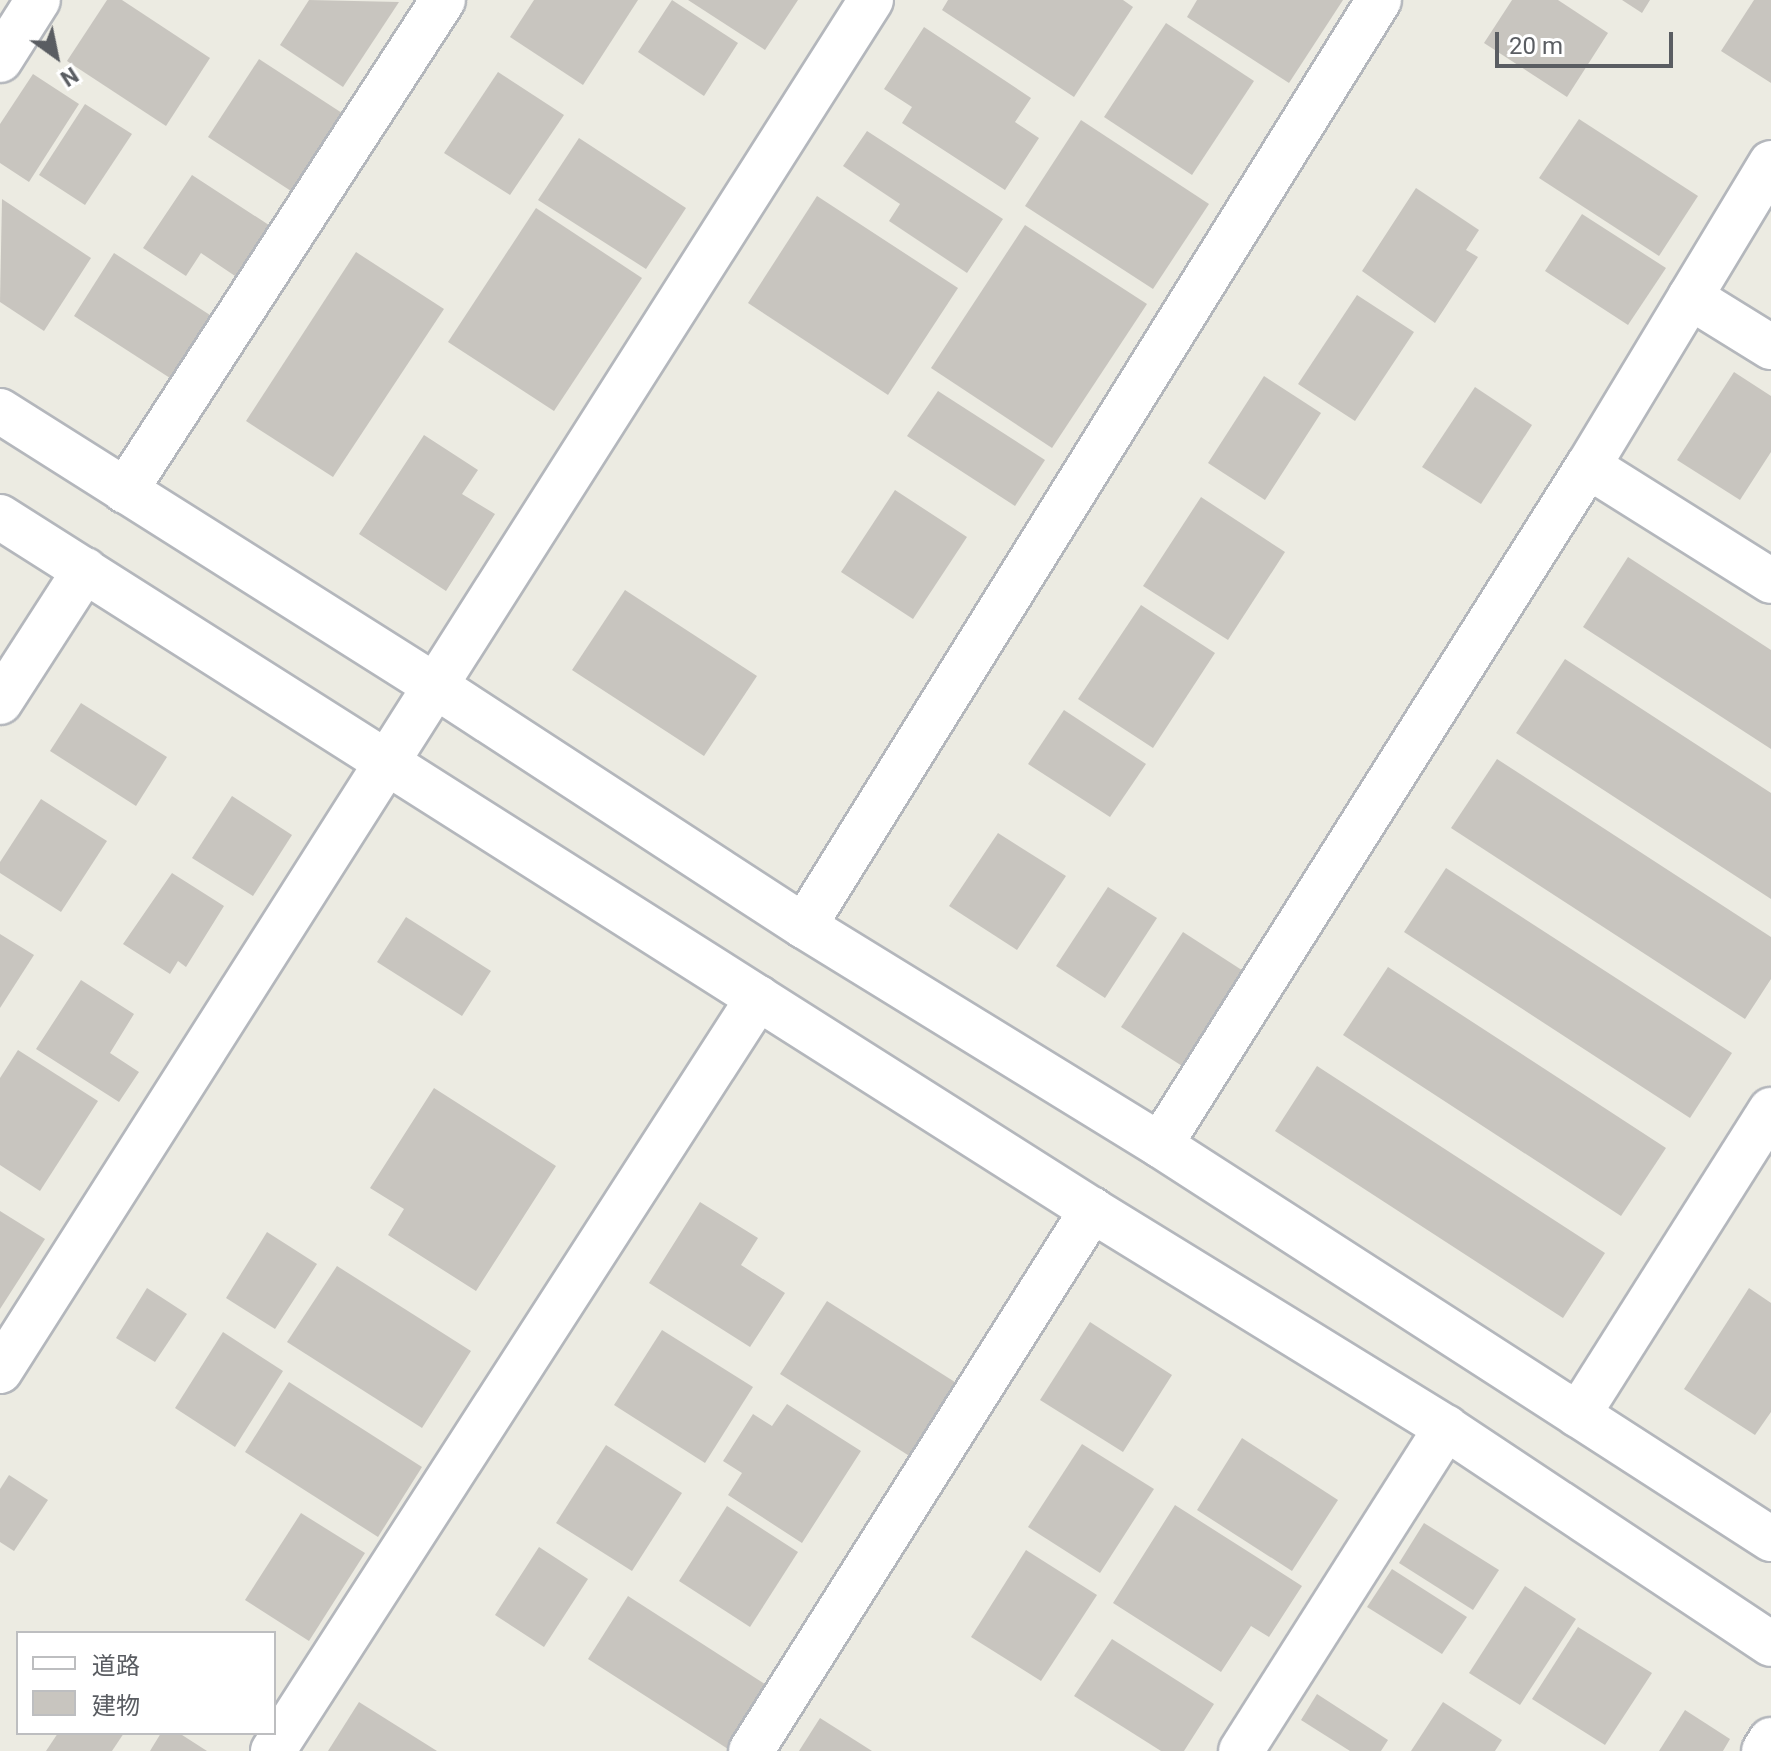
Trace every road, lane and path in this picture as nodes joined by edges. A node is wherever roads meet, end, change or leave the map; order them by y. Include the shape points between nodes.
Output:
1 (38, 0) edge
2 (443, 0) edge
3 (871, 0) edge
4 (1379, 0) edge
5 (0, 60) edge
6 (1771, 163) edge
7 (1690, 297) junction
8 (1771, 347) edge
9 (0, 411) edge
10 (1588, 466) junction
11 (125, 491) junction
12 (0, 517) edge
13 (85, 570) junction
14 (1771, 581) edge
15 (437, 687) junction
16 (0, 702) edge
17 (387, 762) junction
18 (804, 926) junction
19 (758, 998) junction
20 (1771, 1110) edge
21 (1160, 1145) junction
22 (1092, 1210) junction
23 (0, 1371) edge
24 (1578, 1415) junction
25 (1446, 1428) junction
26 (1771, 1539) edge
27 (1771, 1644) edge
28 (1771, 1740) edge
29 (273, 1751) edge
30 (751, 1751) edge
31 (1241, 1751) edge
32 (1764, 1751) edge

1 - 5 street
2 - 11 street
3 - 15 street
4 - 18 street
6 - 7 street
7 - 8 street
7 - 10 street
9 - 11 street
10 - 14 street
10 - 21 street
11 - 15 street
12 - 13 street
13 - 16 street
13 - 17 street
15 - 17 street
15 - 18 street
17 - 19 street
17 - 23 street
18 - 21 street
19 - 22 street
19 - 29 street
20 - 24 street
21 - 24 street
22 - 25 street
22 - 30 street
24 - 26 street
25 - 27 street
25 - 31 street
28 - 32 street

